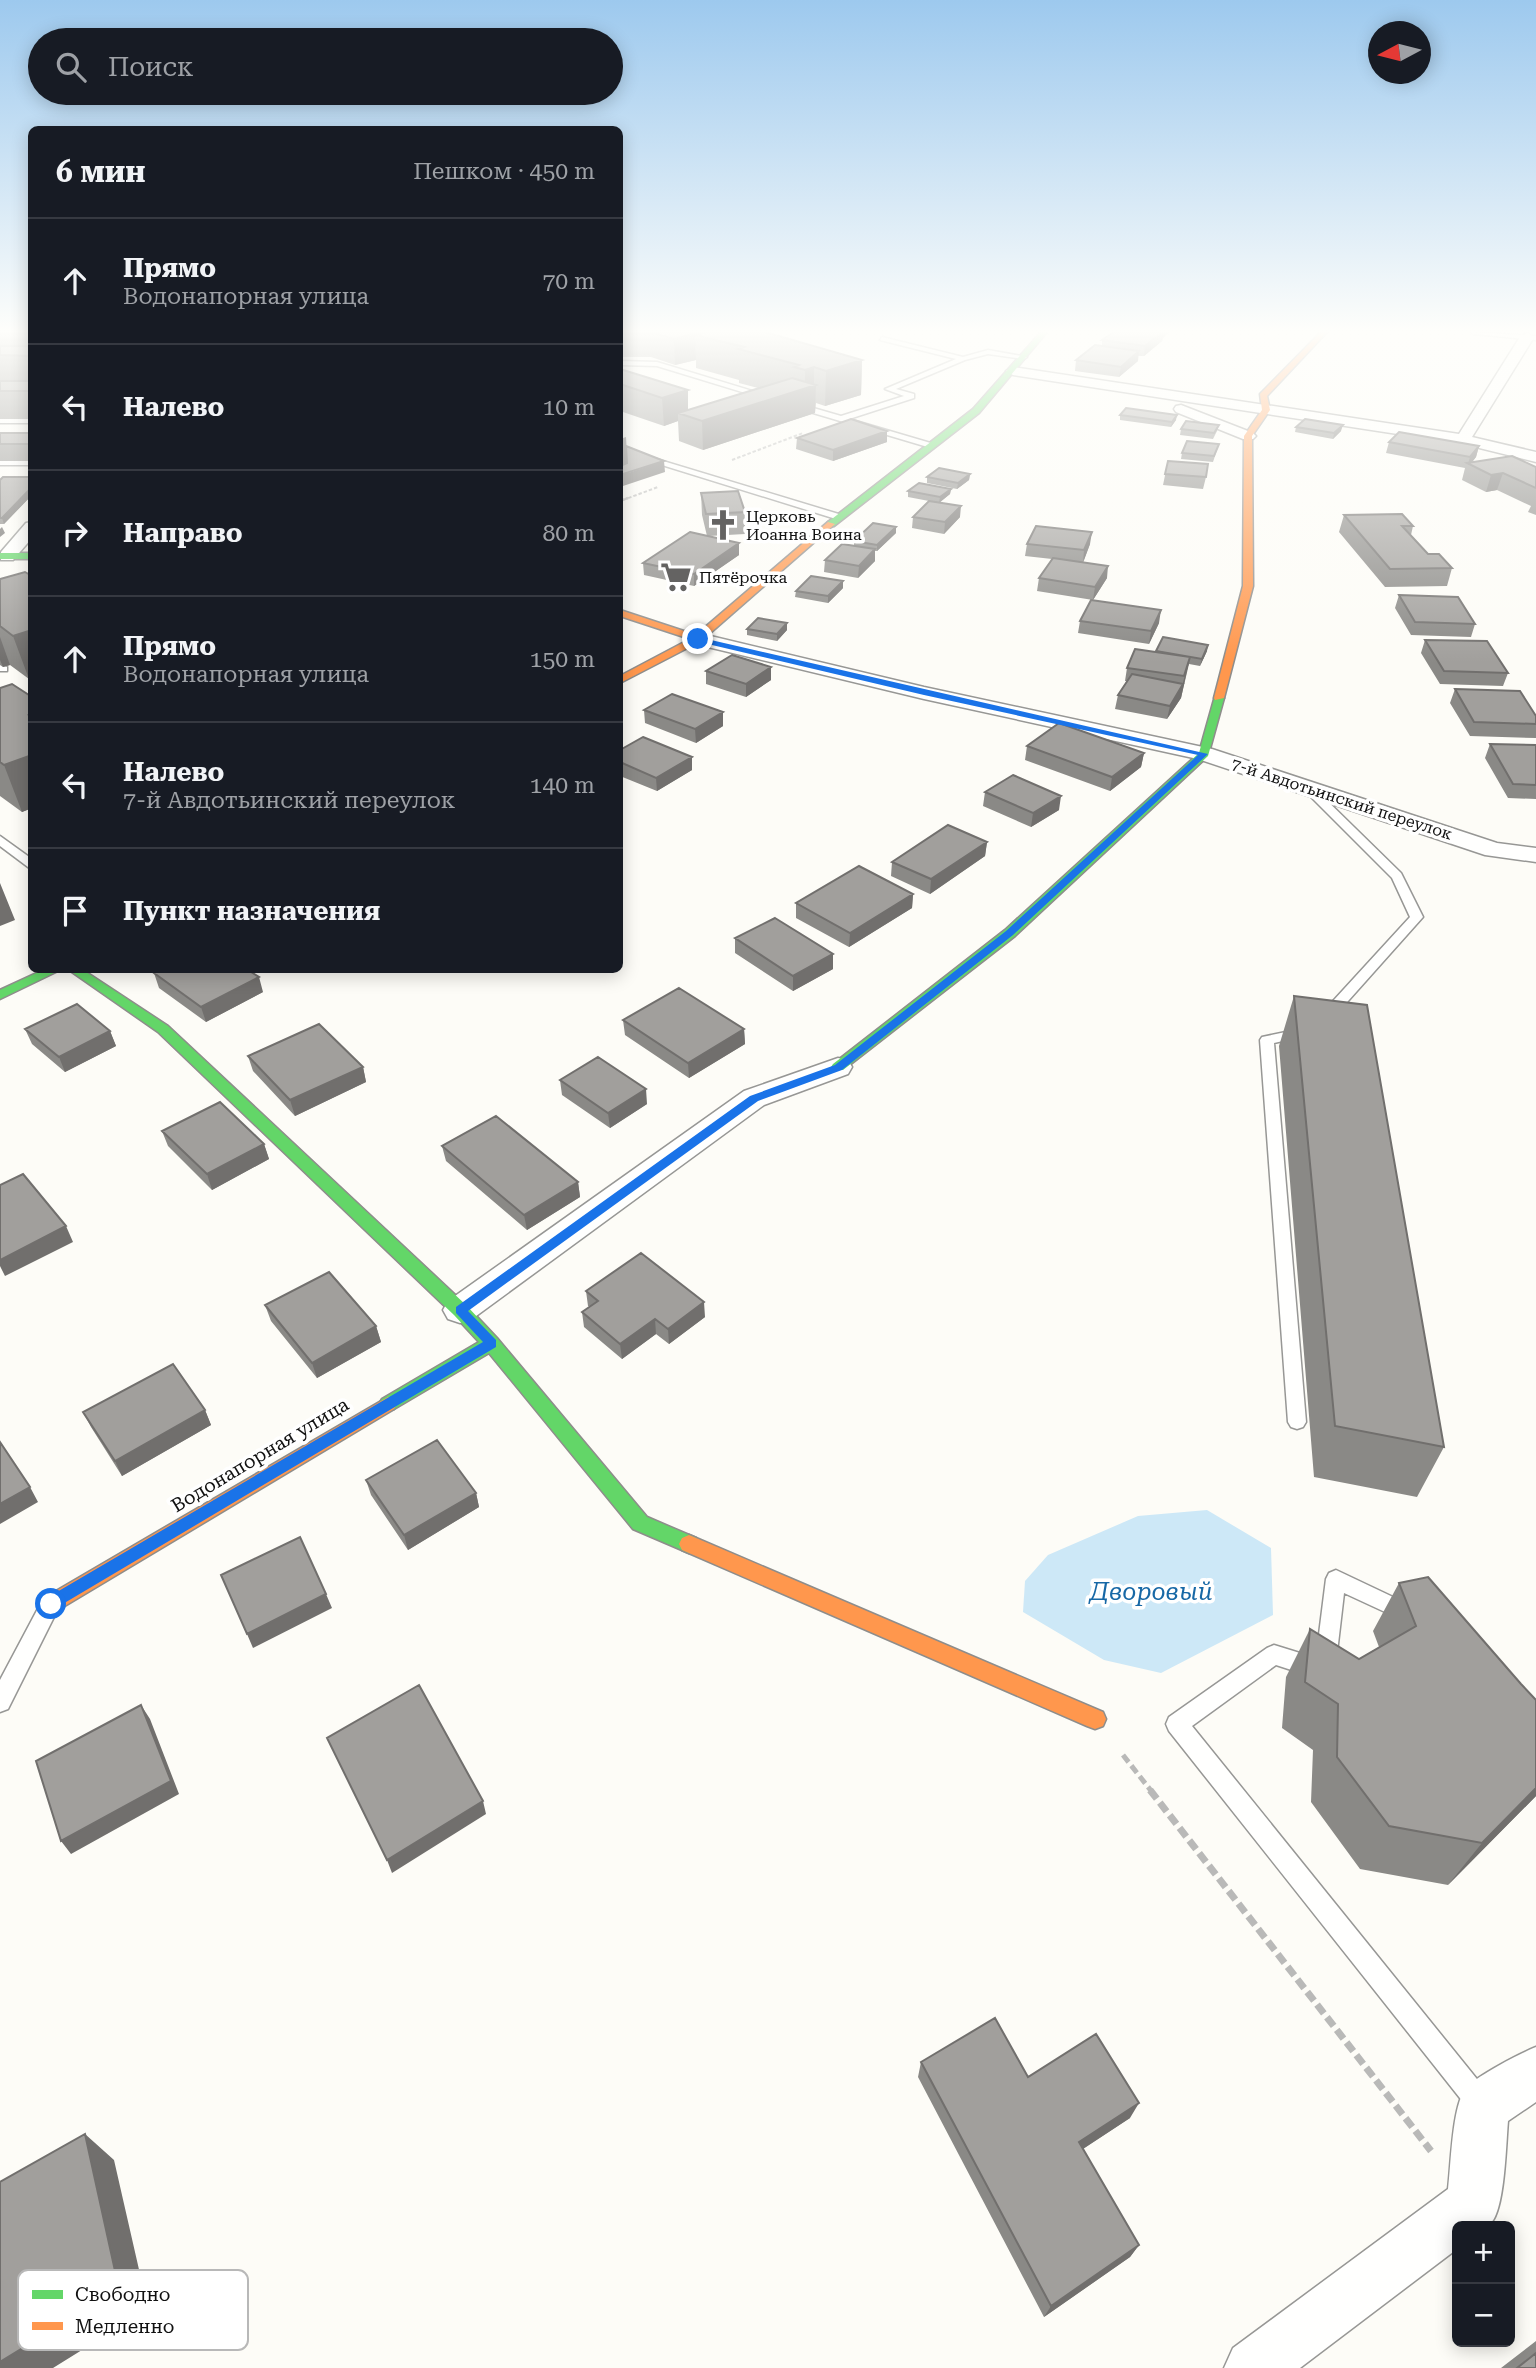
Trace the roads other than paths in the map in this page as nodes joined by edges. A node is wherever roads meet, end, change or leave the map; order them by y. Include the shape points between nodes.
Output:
1 (919, 443) edge
2 (935, 443) edge
3 (1248, 443) edge
4 (1478, 443) edge
5 (931, 446) junction
6 (623, 451) edge
7 (1535, 456) edge
8 (0, 463) edge
9 (14, 463) junction
10 (28, 463) edge
11 (0, 475) edge
12 (839, 517) junction
13 (28, 531) edge
14 (3, 556) edge
15 (28, 556) edge
16 (623, 614) edge
17 (698, 639) junction
18 (623, 678) edge
19 (1204, 754) junction
20 (1306, 786) junction
21 (0, 840) edge
22 (6, 852) edge
23 (1536, 855) edge
24 (28, 864) edge
25 (47, 973) edge
26 (79, 973) edge
27 (0, 995) edge
28 (838, 1067) joint
29 (460, 1310) junction
30 (491, 1343) junction
31 (1297, 1422) dead end
32 (51, 1604) joint
33 (1430, 1624) edge
34 (0, 1702) edge
35 (1095, 1719) road end
36 (1536, 2072) edge
37 (1484, 2107) junction
38 (1253, 2368) edge

1 - 5 lane
2 - 5 street
3 - 19 street via 1248,586
4 - 7 street
5 - 12 street
6 - 12 lane
8 - 9 lane
9 - 10 lane
9 - 11 lane
12 - 17 street
13 - 14 street
14 - 15 street
16 - 17 street
17 - 18 street
17 - 19 street, 7-й Авдотьинский переулок
19 - 20 street, 7-й Авдотьинский переулок
19 - 28 street via 1010,933
20 - 23 street, 7-й Авдотьинский переулок via 1494,850
20 - 31 lane via 1397,876 1417,917 1315,1030 1267,1040
21 - 22 lane
22 - 24 lane
25 - 27 street
26 - 29 street via 163,1029
28 - 29 street via 754,1098
29 - 30 street
30 - 32 street, Водонапорная улица
30 - 35 street via 640,1522
32 - 34 lane
33 - 37 lane via 1336,1579 1325,1671 1274,1655 1177,1724
36 - 37 street
37 - 38 street via 1473,2204

